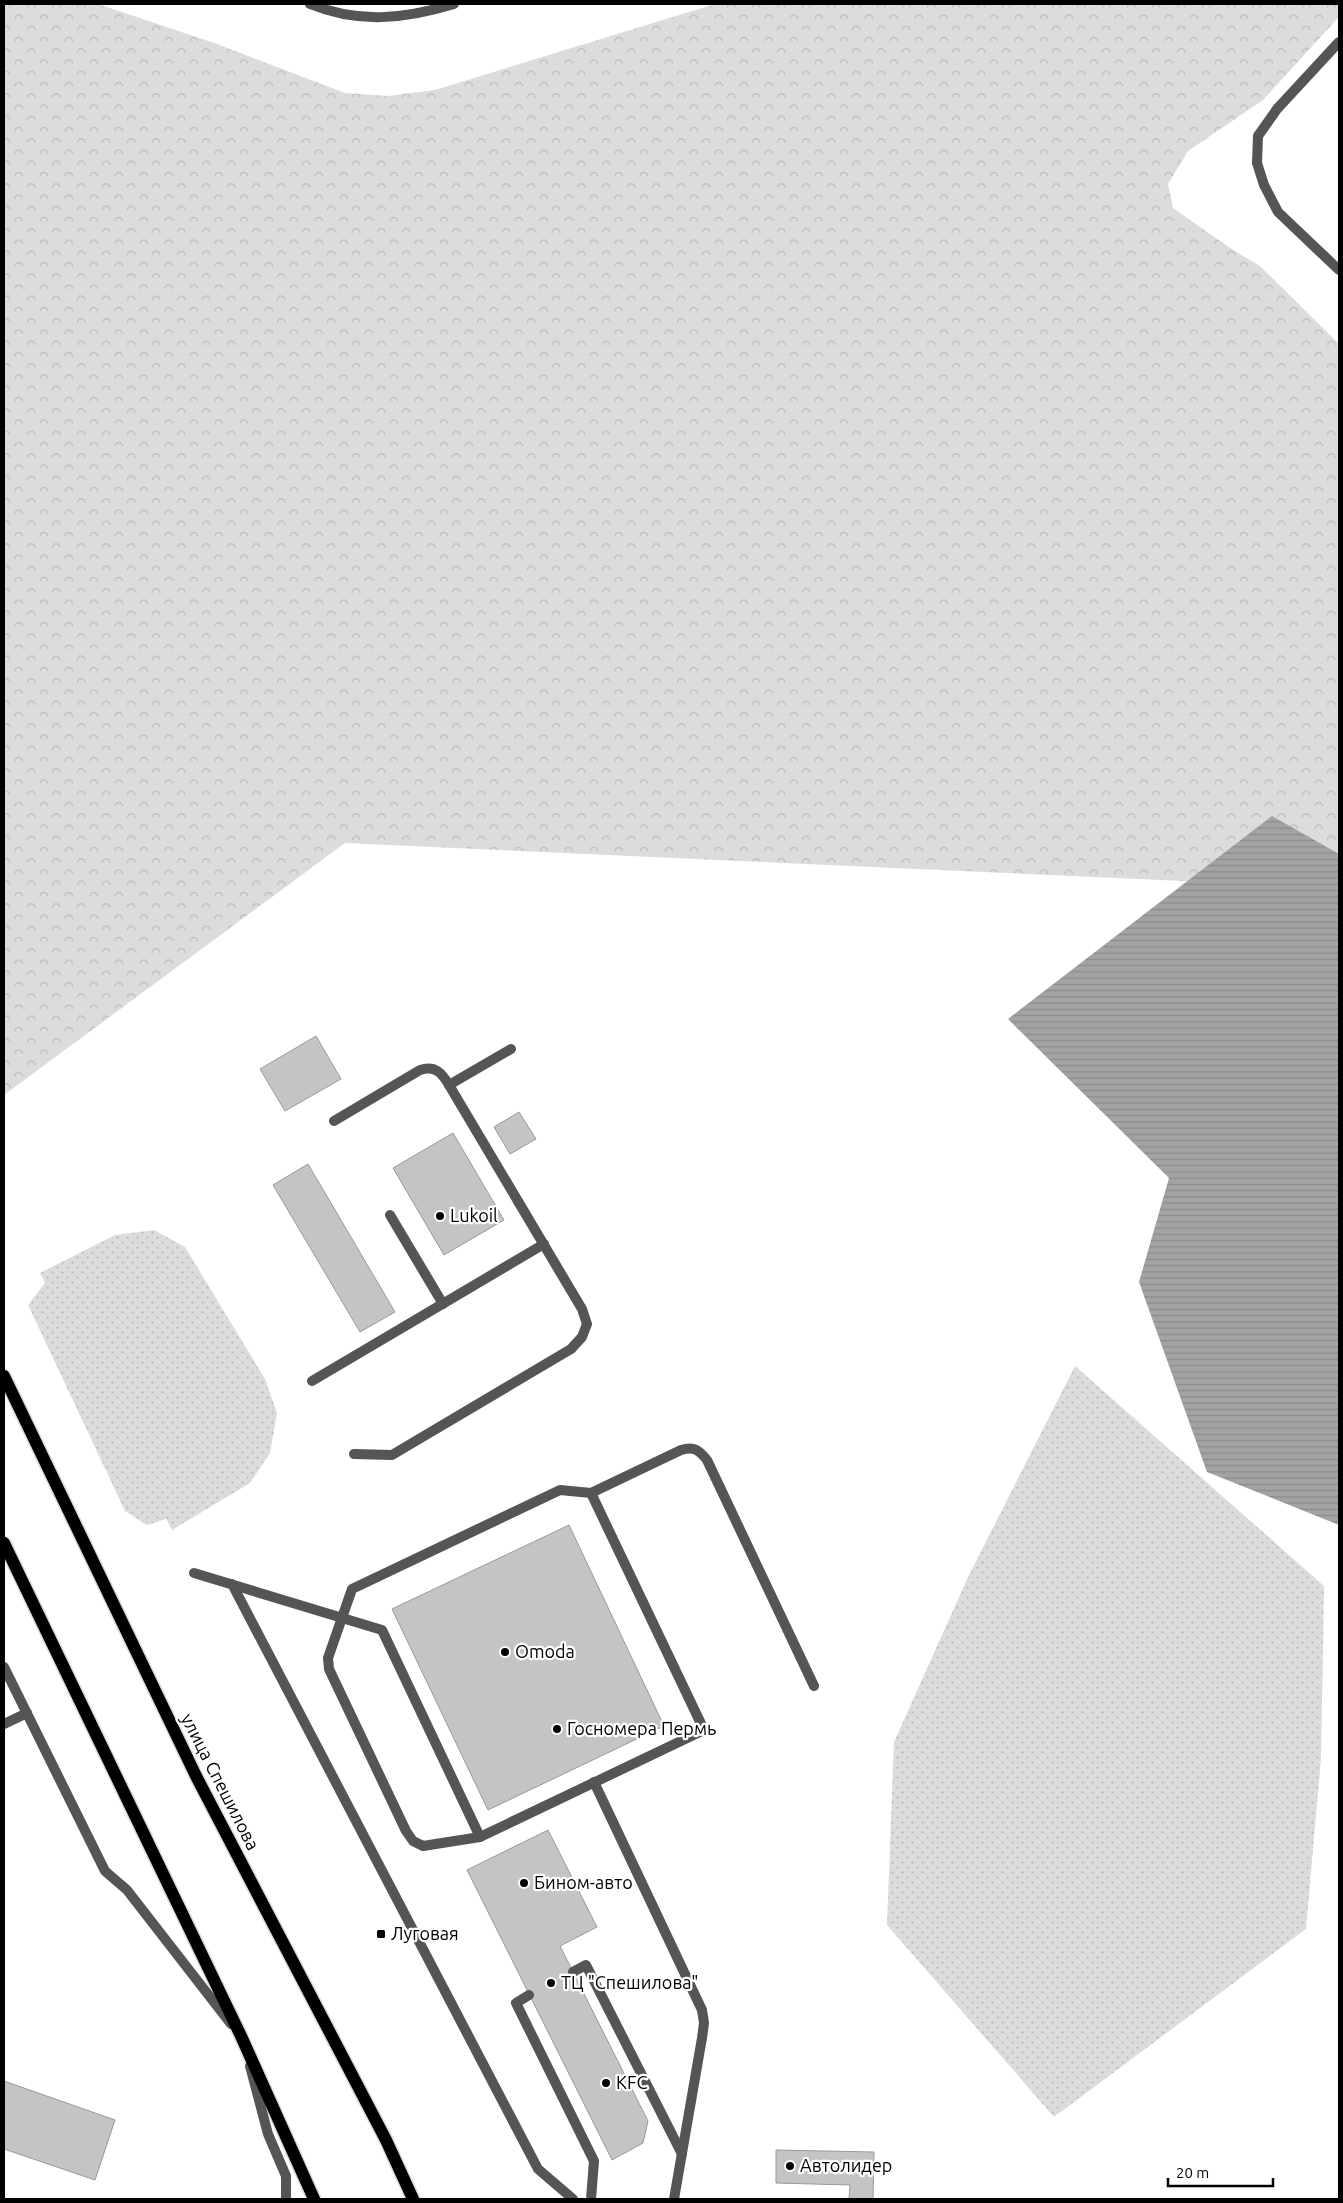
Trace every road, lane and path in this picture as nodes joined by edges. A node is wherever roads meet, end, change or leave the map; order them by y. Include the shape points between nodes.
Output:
1 (310, 4) edge
2 (454, 4) edge
3 (1339, 42) edge
4 (1339, 270) edge
5 (512, 1049) dead end
6 (449, 1085) junction
7 (334, 1121) dead end
8 (390, 1215) dead end
9 (544, 1244) junction
10 (442, 1304) junction
11 (4, 1376) edge
12 (312, 1381) dead end
13 (354, 1454) dead end
14 (591, 1493) junction
15 (4, 1542) edge
16 (194, 1573) dead end
17 (232, 1584) junction
18 (342, 1618) junction
19 (4, 1667) edge
20 (814, 1686) dead end
21 (27, 1713) junction
22 (4, 1724) edge
23 (594, 1782) junction
24 (480, 1837) junction
25 (574, 1972) dead end
26 (530, 1995) dead end
27 (241, 2036) junction
28 (386, 2140) junction
29 (682, 2154) junction
30 (286, 2199) edge
31 (314, 2199) edge
32 (413, 2199) edge
33 (418, 2199) edge
34 (573, 2199) edge
35 (590, 2199) edge
36 (674, 2199) edge

1 - 2 street via 363,18 417,14
3 - 4 street via 1277,109 1258,136 1258,163 1264,185 1278,212
5 - 6 street
6 - 7 street via 436,1069 428,1067
6 - 9 street
8 - 10 street
9 - 10 street
9 - 13 street via 582,1309 587,1324 582,1337 571,1349 392,1455
10 - 12 street
11 - 28 main road, улица Спешилова via 197,1778
14 - 18 street via 560,1490 352,1589
14 - 20 street via 681,1450 691,1447 699,1450 707,1460
14 - 23 street via 704,1730
15 - 27 main road
16 - 17 street
17 - 18 street
17 - 34 street via 538,2169
18 - 24 street via 382,1630
18 - 24 street via 328,1658 328,1669 406,1831 413,1841 423,1846
19 - 21 street
21 - 22 street
21 - 27 street via 105,1871 128,1890
23 - 24 street
23 - 29 street via 702,2010 703,2031
25 - 29 street via 586,1966
26 - 35 street via 516,2003 594,2161
27 - 30 street via 268,2134 286,2176
27 - 31 main road
28 - 32 main road, улица Спешилова
28 - 33 street
29 - 36 street

